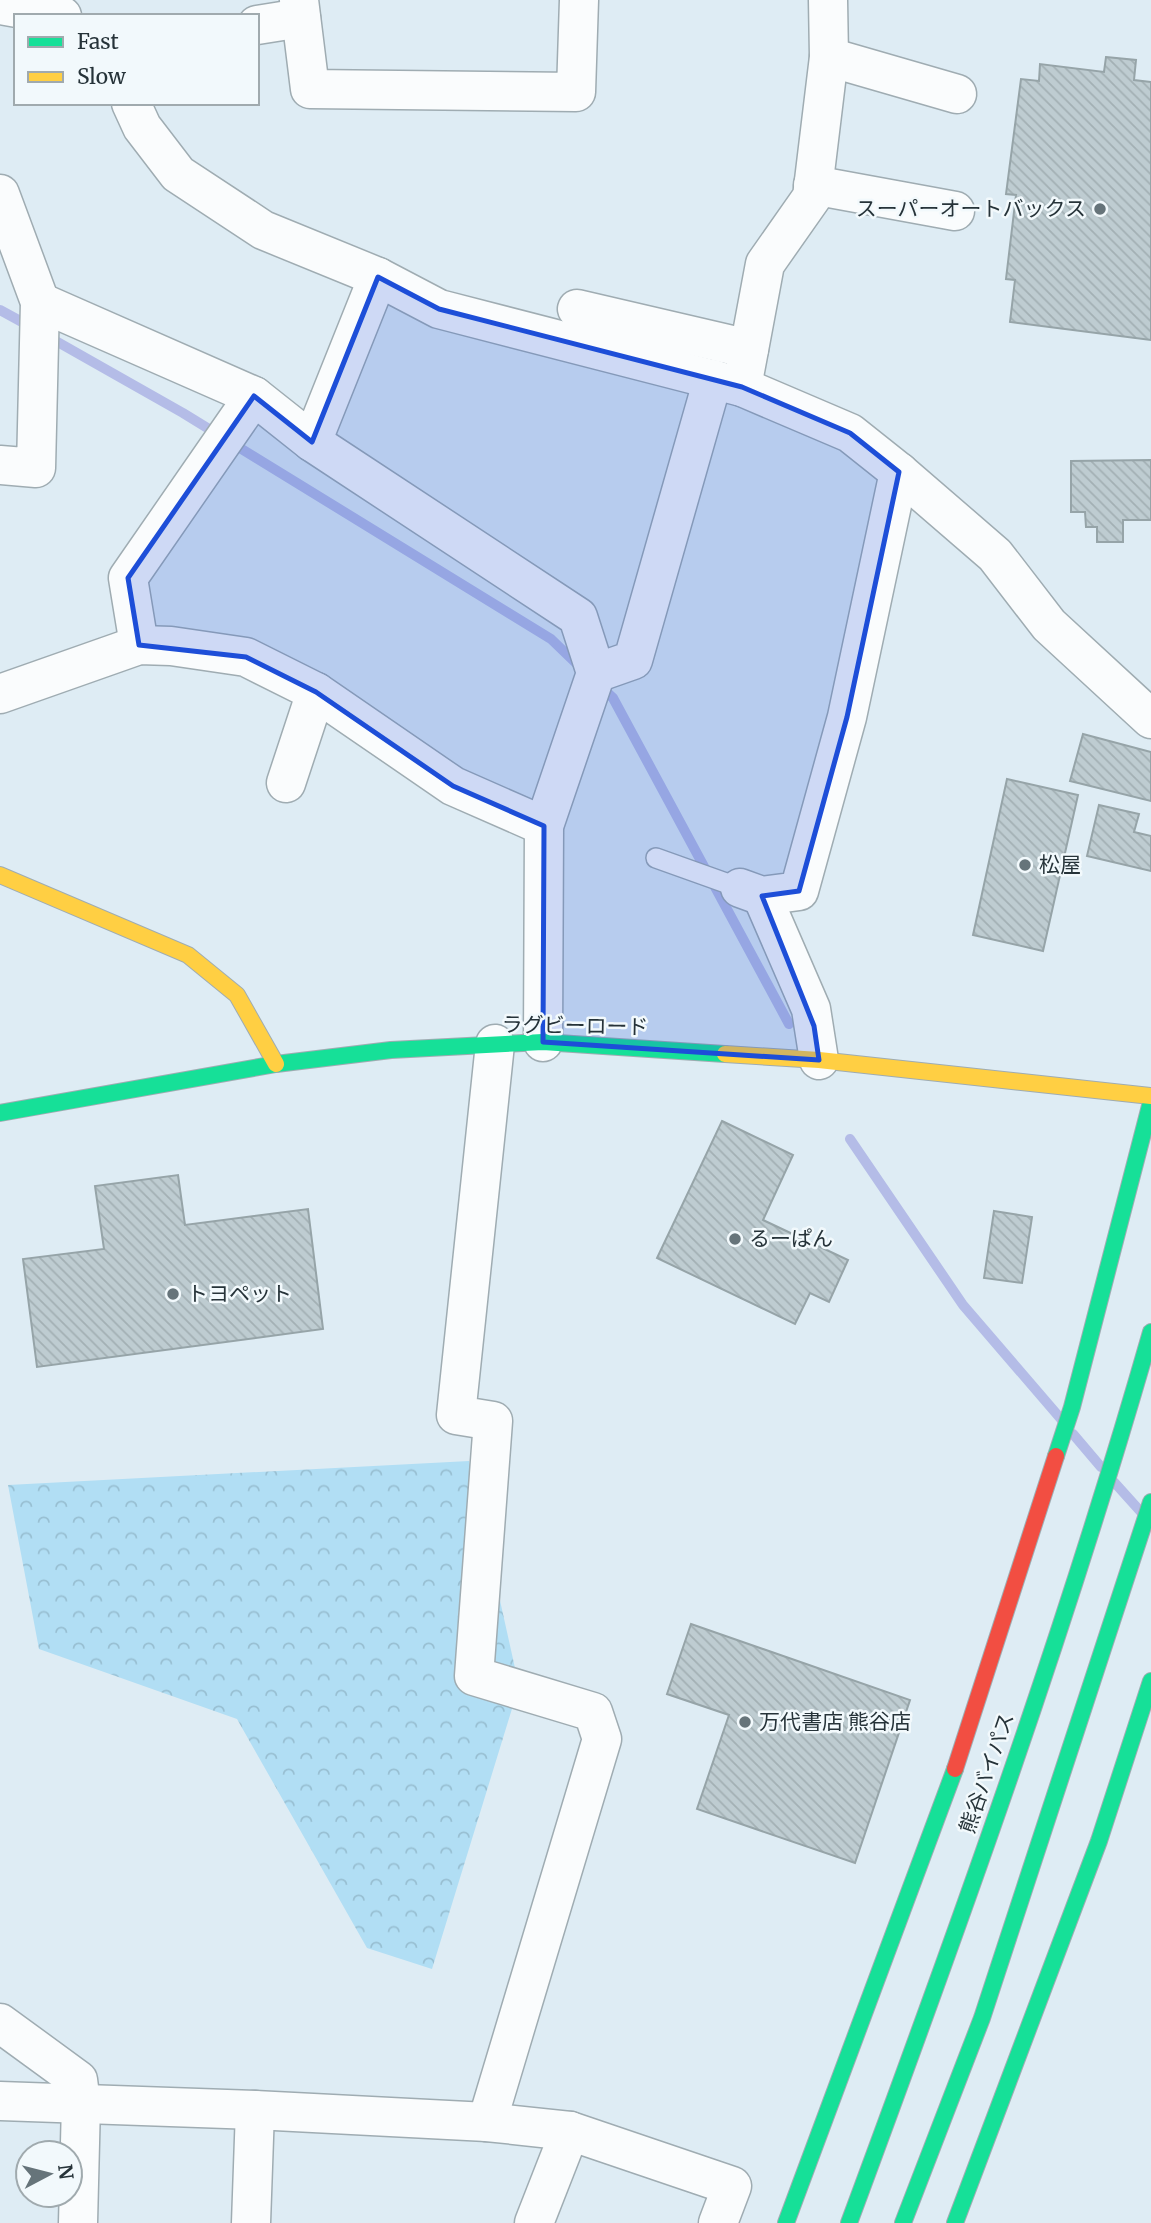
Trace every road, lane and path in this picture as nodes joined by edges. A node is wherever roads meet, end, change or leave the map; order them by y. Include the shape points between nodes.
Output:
1 (579, 0) edge
2 (828, 0) edge
3 (0, 5) edge
4 (300, 9) edge
5 (51, 14) edge
6 (259, 24) edge
7 (829, 57) junction
8 (957, 94) dead end
9 (132, 105) edge
10 (813, 185) junction
11 (0, 194) edge
12 (956, 211) dead end
13 (378, 277) junction
14 (40, 304) junction
15 (577, 309) dead end
16 (749, 349) junction
17 (728, 383) junction
18 (247, 407) junction
19 (312, 442) junction
20 (0, 465) edge
21 (899, 472) junction
22 (139, 645) junction
23 (592, 685) junction
24 (316, 692) junction
25 (0, 694) edge
26 (1151, 719) edge
27 (286, 783) dead end
28 (544, 826) junction
29 (656, 858) dead end
30 (0, 875) edge
31 (751, 892) junction
32 (543, 1042) junction
33 (495, 1044) junction
34 (818, 1059) junction
35 (276, 1064) junction
36 (1151, 1096) edge
37 (1151, 1102) edge
38 (0, 1113) edge
39 (1151, 1332) edge
40 (1151, 1502) edge
41 (1151, 1681) edge
42 (0, 2023) edge
43 (0, 2101) edge
44 (81, 2103) junction
45 (255, 2110) junction
46 (487, 2122) junction
47 (570, 2131) junction
48 (78, 2223) edge
49 (251, 2223) edge
50 (534, 2223) edge
51 (718, 2223) edge
52 (786, 2223) edge
53 (849, 2223) edge
54 (904, 2223) edge
55 (956, 2223) edge

1 - 4 street via 576,92 310,89
2 - 7 street
3 - 5 street
4 - 6 street
7 - 8 street
7 - 10 street
9 - 13 street via 142,127 178,174 263,230
10 - 12 street
10 - 16 street via 812,197 765,264
11 - 14 street
13 - 17 street via 439,309
13 - 19 street
14 - 18 street
14 - 20 street via 36,468
15 - 16 street
16 - 17 street
17 - 21 street via 849,433
17 - 23 street via 633,660
18 - 19 street
18 - 22 street via 128,578
19 - 23 street via 578,617
21 - 26 street via 995,555 1049,625
21 - 31 street via 847,717 799,891
22 - 24 street via 246,657
22 - 25 street
23 - 28 street
24 - 27 street
24 - 28 street via 453,786
28 - 32 street
29 - 31 lane
30 - 35 main road via 188,955 237,995
31 - 34 street via 811,1009
32 - 33 main road, ラグビーロード
32 - 34 main road, ラグビーロード
33 - 35 main road, ラグビーロード
33 - 46 street via 456,1415 493,1420 474,1676 593,1712 602,1739
34 - 36 main road, ラグビーロード
35 - 38 main road, ラグビーロード
37 - 52 main road via 1072,1408 951,1782
39 - 53 main road, 熊谷バイパス via 1053,1646
40 - 54 main road via 982,2018
41 - 55 main road via 1099,1841
42 - 44 street via 78,2080
43 - 44 street
44 - 45 street
44 - 48 street
45 - 46 street
45 - 49 street
46 - 47 street
47 - 50 street
47 - 51 street via 732,2186

